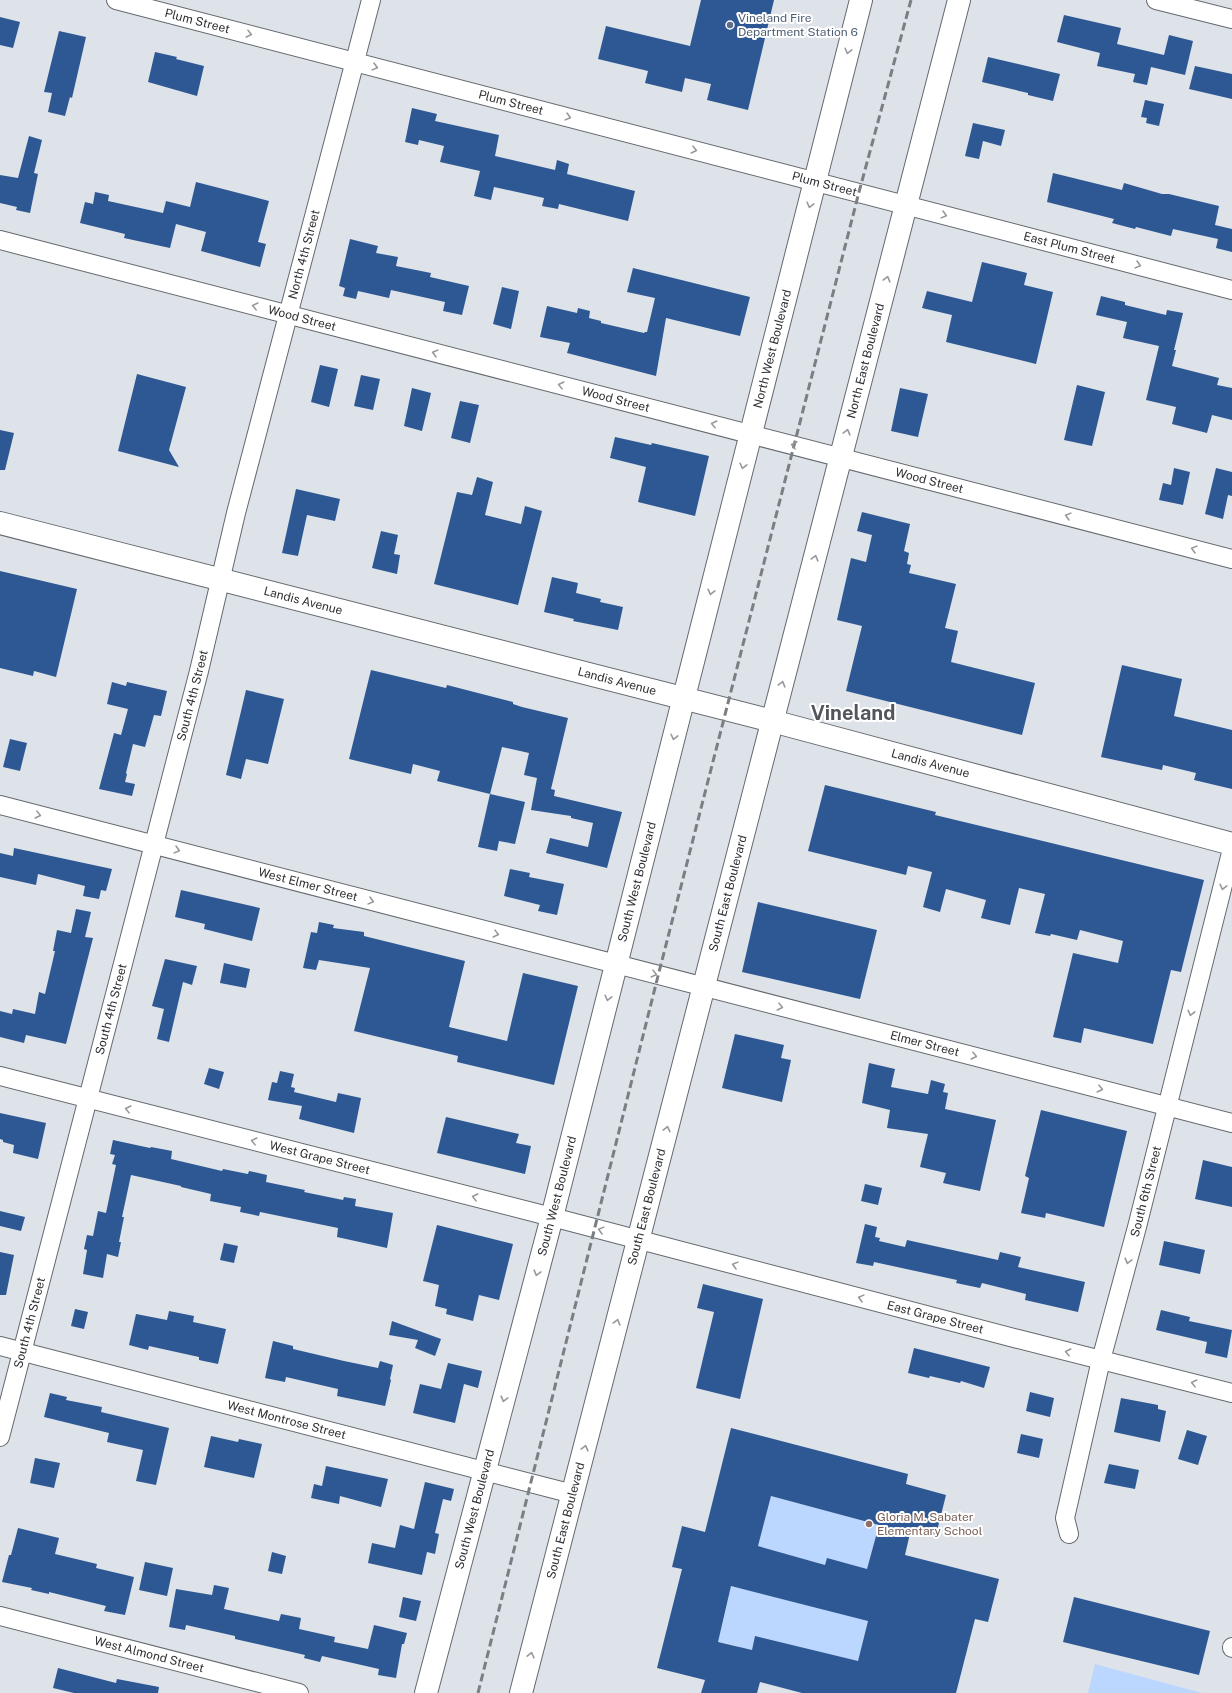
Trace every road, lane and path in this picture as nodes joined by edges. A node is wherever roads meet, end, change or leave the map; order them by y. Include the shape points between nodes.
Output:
1 (116, 0) edge
2 (371, 0) edge
3 (862, 0) edge
4 (960, 0) edge
5 (1156, 0) edge
6 (1232, 19) edge
7 (355, 62) junction
8 (816, 181) junction
9 (906, 205) junction
10 (0, 240) edge
11 (1232, 290) edge
12 (288, 314) junction
13 (752, 434) junction
14 (841, 457) junction
15 (0, 523) edge
16 (1232, 559) edge
17 (221, 580) junction
18 (684, 699) junction
19 (772, 722) junction
20 (0, 805) edge
21 (154, 844) junction
22 (1232, 844) edge
23 (1232, 849) edge
24 (616, 965) junction
25 (704, 987) junction
26 (0, 1076) edge
27 (87, 1099) junction
28 (1167, 1106) junction
29 (1232, 1123) edge
30 (552, 1217) junction
31 (638, 1240) junction
32 (0, 1346) edge
33 (22, 1352) junction
34 (1101, 1360) junction
35 (1232, 1393) edge
36 (0, 1437) edge
37 (485, 1471) junction
38 (573, 1494) junction
39 (1069, 1534) dead end
40 (0, 1616) edge
41 (299, 1693) edge
42 (426, 1693) edge
43 (521, 1693) edge

1 -> 7 street, Plum Street
2 - 7 street, North 4th Street
3 -> 8 main road, North West Boulevard
4 - 9 main road, North East Boulevard
5 - 6 street
7 -> 8 street, Plum Street
7 - 12 street, North 4th Street
8 - 9 street, Plum Street
8 -> 13 main road, North West Boulevard
9 -> 11 street, East Plum Street
14 -> 9 main road, North East Boulevard
12 -> 10 street, Wood Street
13 -> 12 street, Wood Street
12 - 17 street, North 4th Street
14 -> 13 street, Wood Street
13 -> 18 main road, North West Boulevard
16 -> 14 street, Wood Street
19 -> 14 main road, North East Boulevard
15 - 17 main road, Landis Avenue
17 - 18 main road, Landis Avenue
17 - 21 street, South 4th Street
18 - 19 main road, Landis Avenue
18 -> 24 main road, South West Boulevard
19 - 22 main road, Landis Avenue
19 - 25 main road, South East Boulevard
20 -> 21 street, West Elmer Street
21 -> 24 street, West Elmer Street
21 - 27 street, South 4th Street
23 -> 28 street, South 6th Street
24 -> 25 street, Elmer Street
24 -> 30 main road, South West Boulevard
25 -> 28 street, Elmer Street
31 -> 25 main road, South East Boulevard
26 - 27 street, West Grape Street
30 -> 27 street, West Grape Street
27 - 33 street, South 4th Street
28 - 29 street, Elmer Street
28 -> 34 street, South 6th Street
31 -> 30 street, West Grape Street
30 -> 37 main road, South West Boulevard
34 -> 31 street, East Grape Street
38 -> 31 main road, South East Boulevard
32 - 33 street, West Montrose Street
33 - 36 street, South 4th Street
33 - 37 street, West Montrose Street
35 -> 34 street, East Grape Street
34 - 39 street, South 6th Street via 1065,1518
37 - 38 street, West Montrose Street
37 - 42 main road, South West Boulevard
43 -> 38 main road, South East Boulevard
40 - 41 street, West Almond Street

